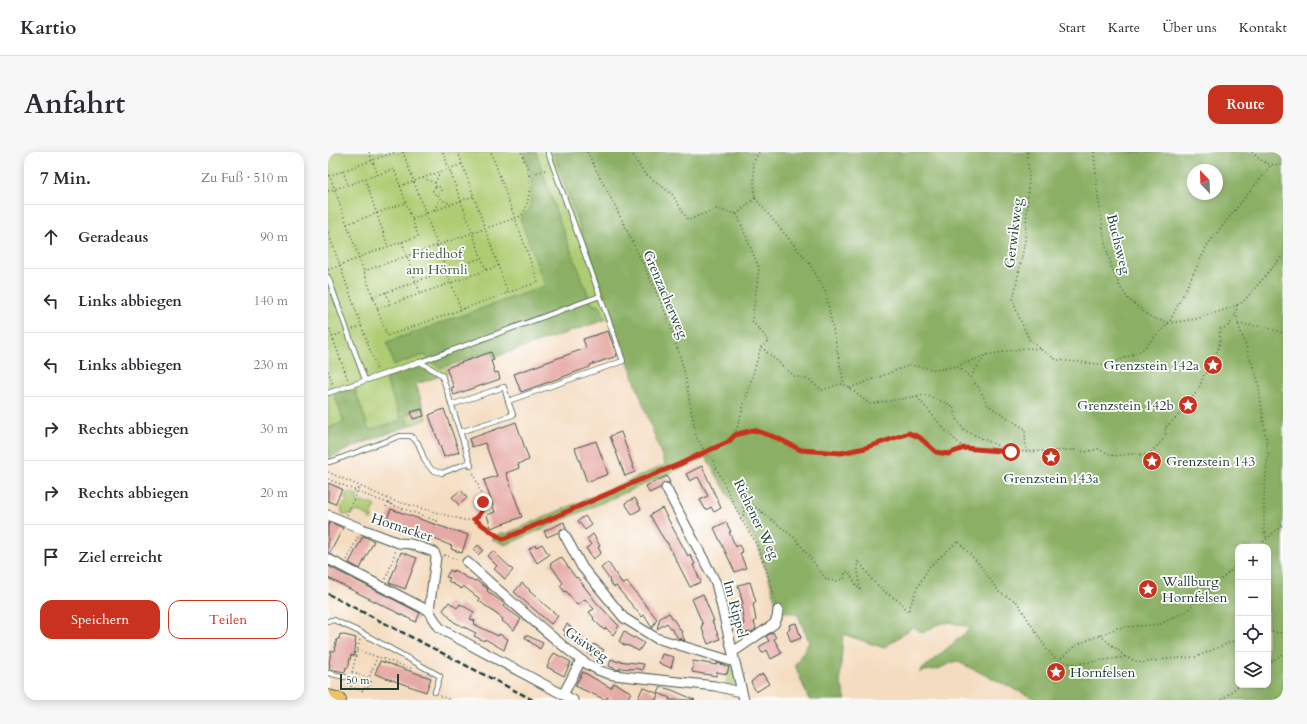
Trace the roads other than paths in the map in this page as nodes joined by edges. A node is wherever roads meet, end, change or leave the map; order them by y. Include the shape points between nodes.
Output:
1 (548, 152) edge
2 (328, 277) edge
3 (600, 296) junction
4 (420, 362) junction
5 (365, 380) junction
6 (328, 393) edge
7 (508, 401) junction
8 (451, 405) junction
9 (460, 432) junction
10 (328, 462) edge
11 (666, 488) dead end
12 (328, 515) edge
13 (564, 534) dead end
14 (328, 559) edge
15 (468, 562) road end
16 (778, 610) road end
17 (430, 611) junction
18 (328, 621) edge
19 (733, 652) junction
20 (581, 660) junction
21 (735, 662) junction
22 (328, 673) edge
23 (345, 677) dead end
24 (435, 692) dead end
25 (563, 695) junction
26 (742, 696) edge
27 (328, 697) edge
28 (339, 700) edge
29 (573, 700) edge

1 - 3 lane
2 - 5 lane
3 - 4 lane
3 - 7 lane via 623,361
4 - 5 lane
4 - 8 lane via 442,375
5 - 6 lane
7 - 8 lane via 504,387
7 - 9 lane via 513,415
8 - 9 lane
9 - 10 lane via 470,464 442,473 432,470 425,461 418,443 410,436 400,436
11 - 19 street, Im Rippel via 716,583
12 - 17 street, Hornacker via 399,543 411,544 430,551 436,557
13 - 21 street via 582,567 624,618 656,638
14 - 17 street
15 - 20 street, Gisiweg via 526,615
16 - 19 street via 774,624
17 - 25 street via 439,627 448,633
18 - 24 lane via 334,620 362,633 440,676
19 - 21 street, Im Rippel
20 - 25 street
20 - 26 street, Gisiweg via 608,674 714,686
21 - 26 street, Im Rippel
22 - 23 lane
25 - 29 street
27 - 28 main road

